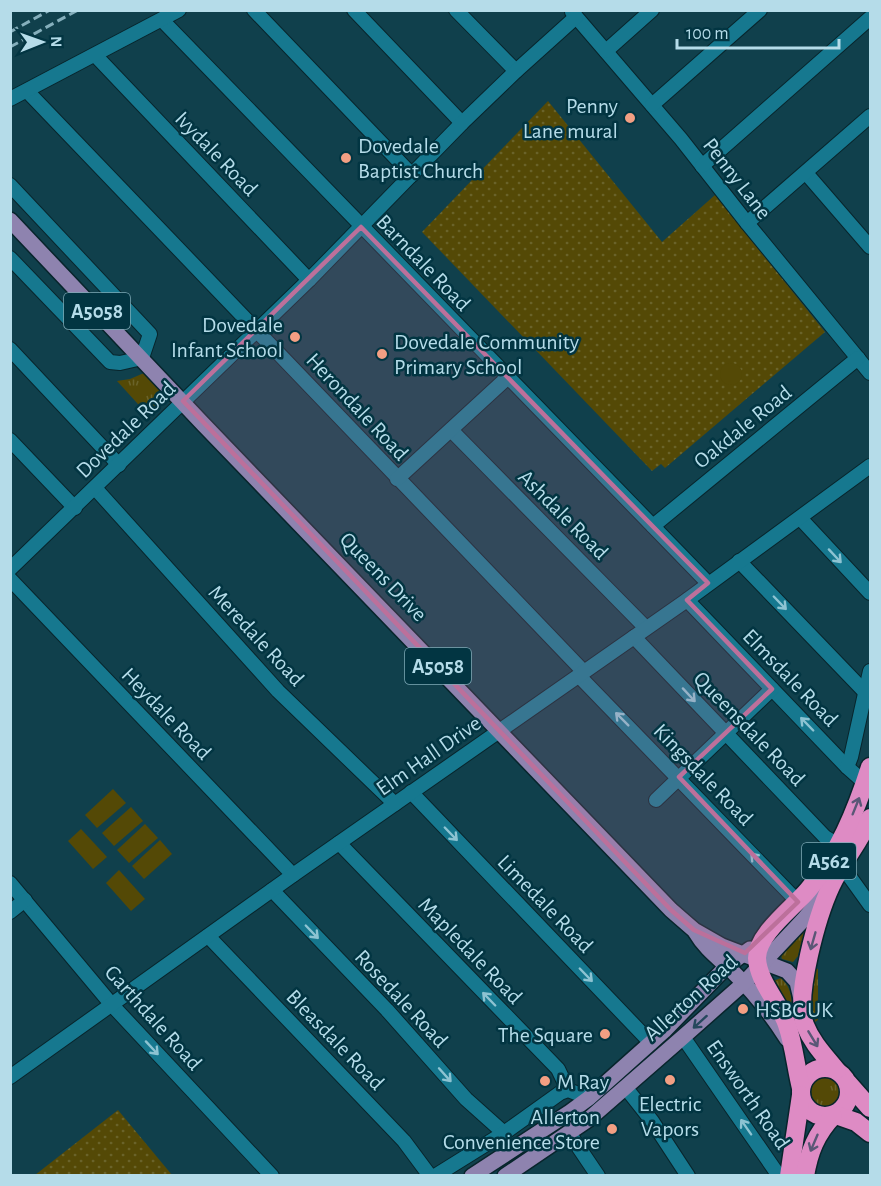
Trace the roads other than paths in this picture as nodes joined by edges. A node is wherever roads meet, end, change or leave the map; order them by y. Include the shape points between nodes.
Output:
1 (179, 10) edge
2 (254, 10) edge
3 (354, 10) edge
4 (456, 10) edge
5 (652, 10) edge
6 (760, 10) edge
7 (573, 14) edge
8 (870, 18) edge
9 (162, 20) junction
10 (606, 51) junction
11 (95, 55) junction
12 (516, 71) junction
13 (27, 90) junction
14 (10, 99) edge
15 (652, 105) junction
16 (869, 122) edge
17 (462, 123) junction
18 (702, 166) junction
19 (806, 173) junction
20 (412, 175) junction
21 (10, 185) edge
22 (10, 220) edge
23 (747, 223) junction
24 (361, 227) junction
25 (870, 247) edge
26 (10, 258) edge
27 (309, 280) junction
28 (257, 330) junction
29 (10, 349) edge
30 (142, 358) junction
31 (858, 358) junction
32 (870, 373) edge
33 (507, 378) junction
34 (183, 402) junction
35 (451, 430) junction
36 (10, 440) edge
37 (119, 465) junction
38 (870, 466) edge
39 (397, 478) junction
40 (95, 488) junction
41 (75, 508) junction
42 (800, 518) junction
43 (653, 526) junction
44 (739, 561) junction
45 (10, 569) edge
46 (10, 579) edge
47 (708, 583) junction
48 (870, 593) edge
49 (687, 600) junction
50 (646, 628) junction
51 (634, 637) junction
52 (870, 671) edge
53 (581, 674) junction
54 (772, 689) junction
55 (866, 692) junction
56 (500, 730) junction
57 (725, 733) junction
58 (847, 767) junction
59 (869, 773) edge
60 (679, 777) junction
61 (411, 792) junction
62 (656, 801) dead end
63 (395, 804) junction
64 (870, 818) edge
65 (339, 843) junction
66 (838, 845) junction
67 (843, 866) junction
68 (293, 875) junction
69 (10, 883) edge
70 (831, 886) junction
71 (272, 890) junction
72 (25, 900) junction
73 (798, 902) junction
74 (870, 904) edge
75 (10, 912) edge
76 (694, 930) junction
77 (207, 936) junction
78 (704, 946) junction
79 (756, 960) junction
80 (735, 974) junction
81 (709, 985) junction
82 (802, 1002) junction
83 (112, 1005) junction
84 (664, 1031) junction
85 (683, 1037) junction
86 (651, 1043) junction
87 (792, 1048) junction
88 (10, 1077) edge
89 (842, 1077) junction
90 (626, 1088) junction
91 (568, 1090) junction
92 (801, 1091) junction
93 (588, 1098) junction
94 (870, 1108) edge
95 (834, 1115) junction
96 (504, 1133) junction
97 (569, 1133) junction
98 (870, 1133) edge
99 (509, 1174) edge
100 (272, 1176) edge
101 (433, 1176) edge
102 (472, 1176) edge
103 (598, 1176) edge
104 (688, 1176) edge
105 (779, 1176) edge
106 (789, 1176) edge
107 (805, 1176) edge

1 - 9 street
2 - 20 street
3 - 17 street
4 - 12 street
5 - 10 street
6 - 15 street
7 - 10 street, Penny Lane
7 - 12 street, Dovedale Road
8 - 18 street
9 - 11 street
9 - 24 street, Barndale Road
10 - 15 street, Penny Lane
11 - 13 street
11 - 27 street, Ivydale Road
12 - 17 street, Dovedale Road
13 - 14 street
13 - 28 street, Herondale Road
15 - 18 street, Penny Lane
16 - 19 street
17 - 20 street, Dovedale Road
18 - 23 street, Penny Lane
19 - 23 street
19 - 25 street
20 - 24 street, Dovedale Road
21 - 30 street via 150,334
22 - 30 main road, Queens Drive / A5058
23 - 31 street, Penny Lane
24 - 27 street, Dovedale Road
24 - 33 street, Barndale Road
26 - 30 street via 110,362
27 - 28 street, Dovedale Road
28 - 34 street, Dovedale Road
28 - 39 street, Herondale Road
29 - 37 street
30 - 34 main road, Queens Drive / A5058
31 - 32 street, Penny Lane
31 - 43 street, Oakdale Road
33 - 35 street
33 - 43 street, Barndale Road
34 - 37 street, Dovedale Road
34 - 56 main road, Queens Drive / A5058
35 - 39 street
35 - 50 street, Ashdale Road
36 - 41 street
37 - 40 street, Dovedale Road
38 - 42 street, Elm Hall Drive
39 - 53 street, Herondale Road
40 - 41 street, Dovedale Road
40 - 63 street, Meredale Road via 278,691
41 - 45 street, Dovedale Road
42 - 44 street, Elm Hall Drive
42 -> 48 street
43 - 47 street, Barndale Road
44 - 47 street, Elm Hall Drive
44 -> 55 street
46 - 68 street, Heydale Road
47 - 49 street, Elm Hall Drive
49 - 50 street, Elm Hall Drive
49 - 54 street, Elmsdale Road
50 - 51 street, Elm Hall Drive
51 - 53 street, Elm Hall Drive
51 -> 57 street, Queensdale Road
52 - 55 street
53 - 56 street, Elm Hall Drive
60 -> 53 street, Kingsdale Road
54 - 57 street
58 -> 54 street, Elmsdale Road
55 - 58 street
56 - 61 street, Elm Hall Drive
56 - 76 main road, Queens Drive / A5058
57 - 60 street
57 - 66 street, Queensdale Road via 825,837
58 - 59 street, Elmsdale Road
66 -> 59 highway, A562
60 - 62 street
73 -> 60 street, Kingsdale Road
61 - 63 street, Elm Hall Drive
61 -> 86 street, Limedale Road
63 - 65 street, Elm Hall Drive
64 - 67 highway, Allerton Road / A562
65 - 68 street, Elm Hall Drive
91 -> 65 street, Mapledale Road via 558,1069
66 - 73 highway, A562
67 - 70 highway, Allerton Road / A562
67 - 74 street
68 - 71 street, Elm Hall Drive
69 - 72 street, Garthdale Road
70 - 79 main road, Allerton Road via 805,918
70 -> 82 highway, A562 via 811,948
71 - 77 street, Elm Hall Drive
71 -> 96 street, Rosedale Road via 466,1099
72 - 75 street
72 - 83 street, Garthdale Road
73 - 79 highway, A562 via 763,938
76 - 78 main road, Queens Drive / A5058
76 - 79 main road, Queens Drive / A5058
77 - 83 street, Elm Hall Drive
77 - 101 street, Bleasdale Road via 396,1132
78 - 80 main road, Queens Drive / A5058
78 - 81 main road via 712,969
79 - 80 main road, Allerton Road
79 - 80 main road, Allerton Road
79 - 82 main road, Queens Drive / A5058 via 793,976
79 - 87 highway, Queens Drive via 782,1011
80 - 81 main road, Allerton Road
80 - 84 main road
80 -> 85 main road, Allerton Road
80 - 87 main road, Queens Drive / A5058 via 769,1010
81 - 84 main road, Allerton Road
82 -> 89 highway, A562 via 804,1023 813,1042
83 - 88 street, Elm Hall Drive
83 -> 100 street, Garthdale Road
84 - 86 main road, Allerton Road
85 - 90 main road, Allerton Road
105 -> 85 street, Ensworth Road
86 - 93 main road, Allerton Road
87 - 92 highway, Queens Drive
89 - 92 highway via 830,1068 814,1070
89 - 94 highway
89 - 95 highway via 850,1090 847,1105
90 - 97 main road, Allerton Road
90 - 104 street
91 - 93 street
91 - 96 street
92 - 95 highway via 806,1108 812,1113
92 - 106 highway
93 - 102 main road, Allerton Road
95 - 98 highway via 856,1122
95 -> 107 highway via 813,1142
96 - 101 street
97 - 99 main road, Allerton Road
97 - 103 street

